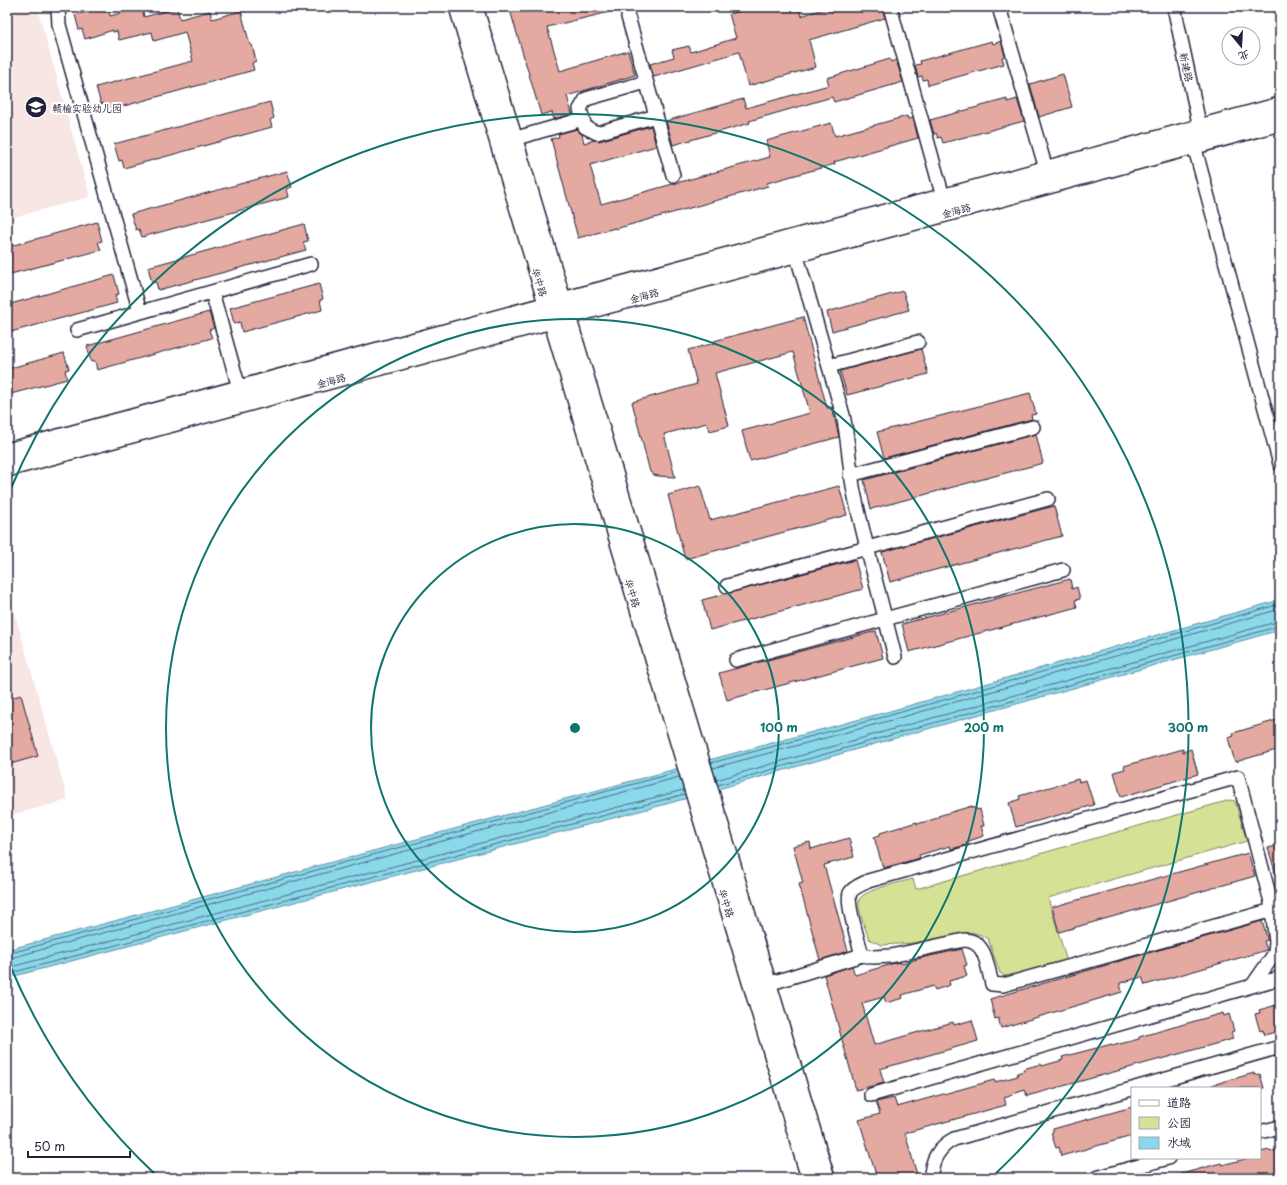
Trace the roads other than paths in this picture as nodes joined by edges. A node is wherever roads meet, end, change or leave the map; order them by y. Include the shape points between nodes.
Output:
1 (58, 7) edge
2 (458, 7) edge
3 (474, 7) edge
4 (890, 7) edge
5 (999, 7) edge
6 (1174, 7) edge
7 (628, 17) dead end
8 (646, 82) junction
9 (1280, 106) edge
10 (656, 116) junction
11 (583, 118) junction
12 (1280, 122) edge
13 (1200, 128) junction
14 (513, 138) junction
15 (1194, 145) junction
16 (1046, 169) junction
17 (673, 175) dead end
18 (943, 197) junction
19 (796, 253) junction
20 (311, 264) dead end
21 (212, 292) junction
22 (557, 310) junction
23 (140, 312) junction
24 (77, 330) dead end
25 (918, 342) dead end
26 (829, 366) junction
27 (239, 388) junction
28 (1033, 427) dead end
29 (7, 452) edge
30 (1280, 464) edge
31 (7, 468) edge
32 (850, 475) junction
33 (1048, 499) dead end
34 (868, 547) junction
35 (1064, 570) dead end
36 (727, 586) dead end
37 (886, 619) junction
38 (895, 657) dead end
39 (736, 660) dead end
40 (1276, 909) edge
41 (862, 955) junction
42 (1280, 978) edge
43 (768, 984) junction
44 (1252, 986) junction
45 (1280, 1047) edge
46 (1137, 1087) edge
47 (1131, 1089) edge
48 (871, 1094) dead end
49 (1280, 1127) edge
50 (1261, 1132) edge
51 (1164, 1159) edge
52 (810, 1178) edge
53 (826, 1178) edge
54 (931, 1178) edge
55 (1096, 1178) edge

1 - 23 street via 59,25
2 - 22 main road, 华中路
3 - 14 main road, 华中路
4 - 18 street
5 - 16 street
6 - 13 street, 新建路
7 - 8 street
8 - 10 street
8 - 11 street via 586,99 580,109
9 - 13 main road, 金海路
10 - 11 street via 596,133 585,127
10 - 17 street
11 - 14 street
12 - 15 main road, 金海路
13 - 16 main road, 金海路
14 - 22 main road, 华中路
15 - 19 main road, 金海路
15 - 30 street
16 - 18 main road, 金海路
18 - 22 main road, 金海路
19 - 22 main road, 金海路
19 - 26 street
20 - 21 street
21 - 23 street
21 - 27 street
22 - 27 main road, 金海路
22 - 31 main road, 金海路
22 - 43 main road, 华中路
22 - 52 main road, 华中路
23 - 24 street
25 - 26 street
26 - 32 street via 847,434
27 - 29 main road, 金海路
28 - 32 street
32 - 34 street
33 - 34 street
34 - 36 street
34 - 37 street
35 - 37 street
37 - 38 street
37 - 39 street
40 - 41 street via 1003,985 992,984 985,956 976,942 970,940 891,956
40 - 41 street via 1271,902 1238,777 868,881 854,888 850,894
40 - 44 street via 1275,953
41 - 43 street
42 - 44 street
43 - 53 main road, 华中路
44 - 48 street
45 - 46 street
47 - 54 street via 954,1138 936,1155
49 - 50 street
51 - 55 street

